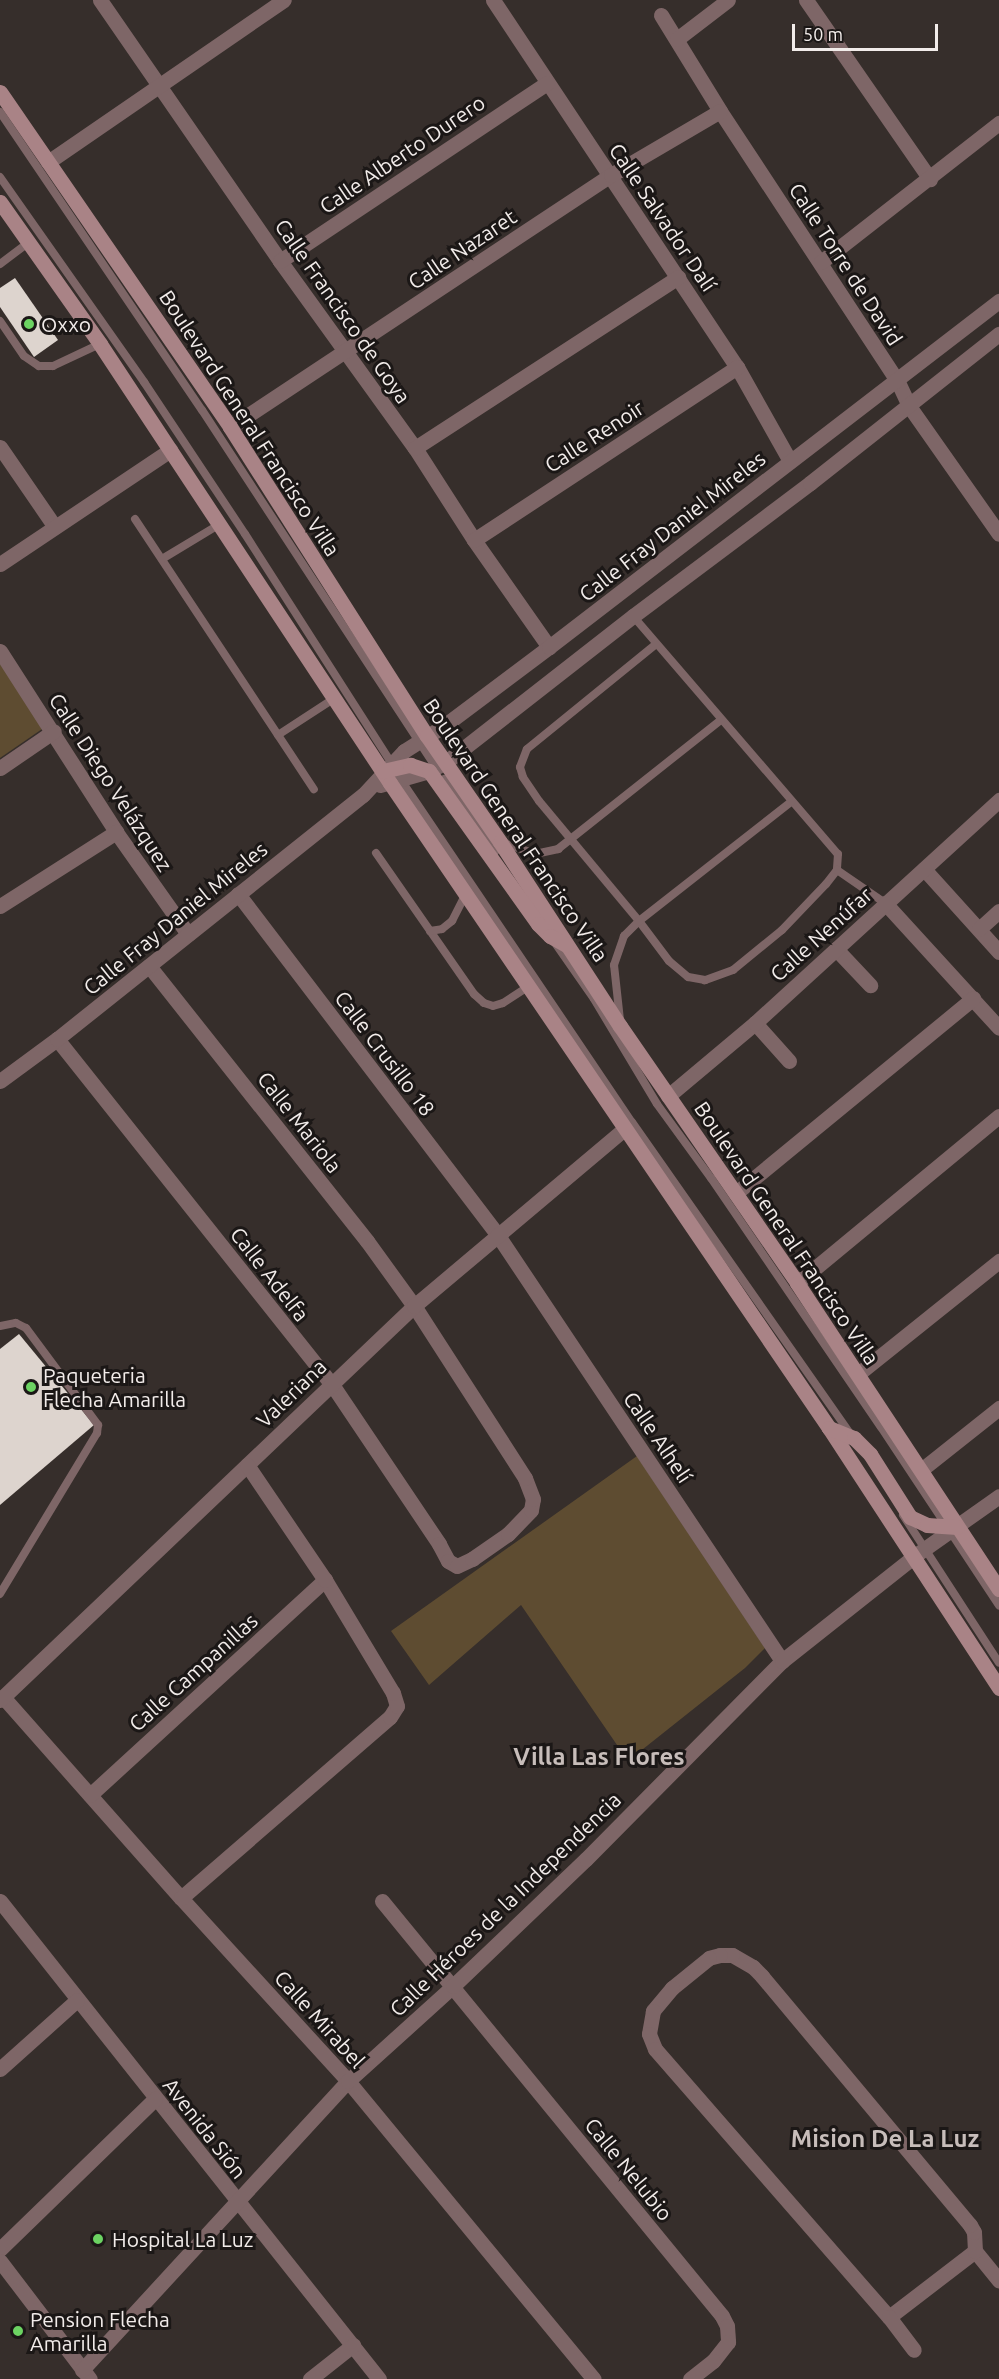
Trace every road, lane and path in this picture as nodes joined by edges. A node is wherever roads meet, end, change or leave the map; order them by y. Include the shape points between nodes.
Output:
1 (100, 0) edge
2 (284, 0) edge
3 (493, 0) edge
4 (728, 0) edge
5 (806, 0) edge
6 (661, 15) dead end
7 (677, 39) junction
8 (547, 83) junction
9 (160, 85) junction
10 (0, 92) edge
11 (720, 111) junction
12 (0, 112) edge
13 (999, 123) edge
14 (48, 162) junction
15 (611, 175) junction
16 (0, 177) edge
17 (930, 179) junction
18 (0, 202) edge
19 (28, 243) junction
20 (280, 261) junction
21 (821, 262) junction
22 (0, 264) edge
23 (678, 277) junction
24 (999, 301) edge
25 (0, 321) edge
26 (999, 334) edge
27 (100, 344) junction
28 (345, 351) junction
29 (736, 367) junction
30 (897, 380) junction
31 (909, 406) junction
32 (230, 427) junction
33 (0, 447) edge
34 (415, 448) junction
35 (170, 450) junction
36 (790, 461) junction
37 (135, 519) dead end
38 (220, 524) junction
39 (996, 524) edge
40 (55, 527) junction
41 (474, 540) junction
42 (162, 559) junction
43 (0, 564) edge
44 (633, 616) junction
45 (655, 645) junction
46 (549, 647) junction
47 (0, 651) edge
48 (335, 698) junction
49 (721, 720) junction
50 (54, 731) junction
51 (278, 735) junction
52 (423, 739) junction
53 (437, 767) junction
54 (0, 768) edge
55 (392, 773) junction
56 (314, 789) dead end
57 (999, 800) edge
58 (792, 801) junction
59 (116, 832) junction
60 (571, 840) junction
61 (500, 842) junction
62 (376, 854) dead end
63 (924, 869) junction
64 (837, 870) junction
65 (238, 894) junction
66 (465, 895) junction
67 (885, 903) junction
68 (0, 906) edge
69 (999, 911) edge
70 (639, 921) junction
71 (979, 929) junction
72 (430, 931) junction
73 (188, 934) junction
74 (550, 936) junction
75 (569, 947) junction
76 (836, 949) junction
77 (999, 952) edge
78 (149, 966) junction
79 (870, 985) dead end
80 (528, 987) junction
81 (974, 998) junction
82 (755, 1023) junction
83 (621, 1026) junction
84 (999, 1028) edge
85 (57, 1039) junction
86 (789, 1061) dead end
87 (0, 1081) edge
88 (668, 1096) junction
89 (999, 1116) edge
90 (624, 1129) junction
91 (736, 1193) junction
92 (499, 1237) junction
93 (999, 1261) edge
94 (798, 1283) junction
95 (414, 1306) junction
96 (0, 1326) edge
97 (858, 1374) junction
98 (331, 1383) junction
99 (999, 1408) edge
100 (829, 1428) junction
101 (854, 1438) junction
102 (247, 1465) junction
103 (921, 1470) junction
104 (525, 1478) joint
105 (999, 1496) edge
106 (951, 1528) junction
107 (919, 1553) junction
108 (325, 1580) junction
109 (999, 1589) edge
110 (0, 1594) edge
111 (999, 1605) edge
112 (782, 1661) junction
113 (999, 1664) edge
114 (999, 1688) edge
115 (1, 1698) edge
116 (90, 1795) junction
117 (181, 1898) junction
118 (0, 1901) edge
119 (382, 1901) dead end
120 (453, 1986) junction
121 (77, 2000) junction
122 (0, 2069) edge
123 (348, 2081) junction
124 (156, 2099) junction
125 (237, 2202) junction
126 (0, 2249) edge
127 (975, 2251) junction
128 (0, 2261) edge
129 (999, 2281) edge
130 (889, 2317) junction
131 (353, 2345) junction
132 (914, 2350) dead end
133 (82, 2376) edge
134 (310, 2379) edge
135 (379, 2379) edge
136 (594, 2379) edge
137 (690, 2379) edge

1 - 9 street, Calle Francisco de Goya
2 - 9 street
3 - 8 street, Calle Salvador Dalí
4 - 7 street
5 - 17 street
6 - 7 street, Calle Torre de David
7 - 11 street, Calle Torre de David
8 - 15 street, Calle Salvador Dalí
8 - 20 street, Calle Alberto Durero
9 - 14 street
9 - 20 street, Calle Francisco de Goya
10 - 14 main road, Boulevard General Francisco Villa
11 - 15 street, Calle Nazaret
11 - 21 street, Calle Torre de David
12 - 52 lane
13 - 17 street
14 - 32 main road, Boulevard General Francisco Villa
15 - 23 street, Calle Salvador Dalí
15 - 28 street, Calle Nazaret
16 - 55 lane via 245,534
17 - 21 street
18 - 19 main road
19 - 22 lane
19 - 27 main road
20 - 28 street, Calle Francisco de Goya
21 - 30 street, Calle Torre de David
23 - 29 street, Calle Salvador Dalí
23 - 34 street
24 - 30 street, Calle Fray Daniel Mireles
25 - 27 lane via 24,357 39,366 53,366
26 - 31 street
27 - 35 main road
28 - 32 street, Calle Nazaret
28 - 34 street, Calle Francisco de Goya
29 - 36 street, Calle Salvador Dalí
29 - 41 street, Calle Renoir
30 - 31 street, Calle Torre de David
30 - 36 street, Calle Fray Daniel Mireles
31 - 39 street, Calle Torre de David
31 - 44 street
32 - 52 main road, Boulevard General Francisco Villa
33 - 40 street
34 - 41 street, Calle Francisco de Goya
35 - 38 main road
35 - 40 street
36 - 46 street, Calle Fray Daniel Mireles
37 - 42 lane
38 - 42 lane
38 - 48 main road
40 - 43 street
41 - 46 street, Calle Francisco de Goya
42 - 51 lane
44 - 45 lane
44 - 53 street
45 - 49 lane
45 - 60 lane via 522,756 523,777
46 - 52 street, Calle Fray Daniel Mireles
47 - 50 street, Calle Diego Velázquez
48 - 51 lane
48 - 55 main road
49 - 58 lane
49 - 60 lane
50 - 54 street
50 - 59 street, Calle Diego Velázquez
51 - 56 lane
52 - 53 main road, Boulevard General Francisco Villa
52 - 55 street, Calle Fray Daniel Mireles
53 - 55 main road via 410,765
53 - 61 main road, Boulevard General Francisco Villa
53 - 74 main road via 538,924
55 - 65 street, Calle Fray Daniel Mireles
55 - 66 main road
55 - 101 lane
57 - 63 street, Calle Nenúfar
58 - 64 lane via 834,847 840,861
58 - 70 lane
59 - 68 street
59 - 73 street, Calle Diego Velázquez
60 - 61 lane via 544,854
60 - 70 lane
61 - 75 main road, Boulevard General Francisco Villa
62 - 72 lane
63 - 67 street, Calle Nenúfar
63 - 71 street
64 - 67 lane
64 - 70 lane via 782,930 733,970 705,980 696,980 680,971
65 - 73 street, Calle Fray Daniel Mireles
65 - 92 street, Calle Crusillo 18
66 - 72 lane via 452,921
66 - 80 main road
67 - 76 street, Calle Nenúfar
67 - 81 street
69 - 71 street
70 - 83 lane via 624,936 614,965
71 - 77 street
72 - 80 lane via 484,1003 503,1003
73 - 78 street, Calle Fray Daniel Mireles
74 - 75 main road
74 - 106 lane via 594,999 657,1104
75 - 83 main road, Boulevard General Francisco Villa
76 - 79 street
76 - 82 street, Calle Nenúfar
78 - 85 street, Calle Fray Daniel Mireles
78 - 95 street, Calle Mariola via 367,1240
80 - 90 main road
81 - 84 street
81 - 91 street
82 - 86 street
82 - 88 street, Calle Nenúfar
83 - 88 main road, Boulevard General Francisco Villa
85 - 87 street, Calle Fray Daniel Mireles
85 - 98 street, Calle Adelfa
88 - 91 main road, Boulevard General Francisco Villa
89 - 94 street
90 - 92 street, Valeriana
90 - 100 main road
91 - 94 main road, Boulevard General Francisco Villa
92 - 95 street, Valeriana
92 - 112 street, Calle Alhelí
93 - 97 street
94 - 97 main road, Boulevard General Francisco Villa
95 - 98 street, Valeriana
95 - 104 street, Calle Mariola
96 - 110 lane via 16,1323 26,1328 98,1425
97 - 103 main road, Boulevard General Francisco Villa
98 - 102 street, Valeriana
98 - 104 street, Calle Adelfa via 448,1561 457,1566 508,1534 531,1510 532,1499
99 - 103 street
100 - 101 main road
100 - 107 main road
101 - 106 main road via 879,1466 910,1517 927,1525
101 - 107 lane
102 - 108 street
102 - 115 street, Valeriana
103 - 106 main road, Boulevard General Francisco Villa
105 - 106 street, Calle Héroes de la Independencia
106 - 107 street, Calle Héroes de la Independencia
106 - 109 main road, Boulevard General Francisco Villa
106 - 111 lane
107 - 112 street, Calle Héroes de la Independencia
107 - 113 lane
107 - 114 main road
108 - 116 street, Calle Campanillas
108 - 117 street via 398,1706
112 - 120 street, Calle Héroes de la Independencia via 586,1859
115 - 116 street, Calle Mirabel
116 - 117 street, Calle Mirabel
117 - 123 street, Calle Mirabel
118 - 121 street, Avenida Sión
119 - 120 street
120 - 123 street, Calle Héroes de la Independencia
120 - 137 street, Calle Nelubio via 722,2316 728,2342 713,2361
121 - 122 street
121 - 124 street, Avenida Sión
123 - 125 street, Calle Héroes de la Independencia
123 - 136 street, Calle Mirabel
124 - 125 street, Avenida Sión
124 - 126 street
125 - 131 street, Avenida Sión
125 - 133 street, Calle Héroes de la Independencia
127 - 129 street
127 - 130 street
127 - 130 street via 970,2225 753,1967 732,1955 708,1958 659,2003 649,2023 649,2034 666,2064
128 - 133 street
130 - 132 street
131 - 134 street
131 - 135 street, Avenida Sión

